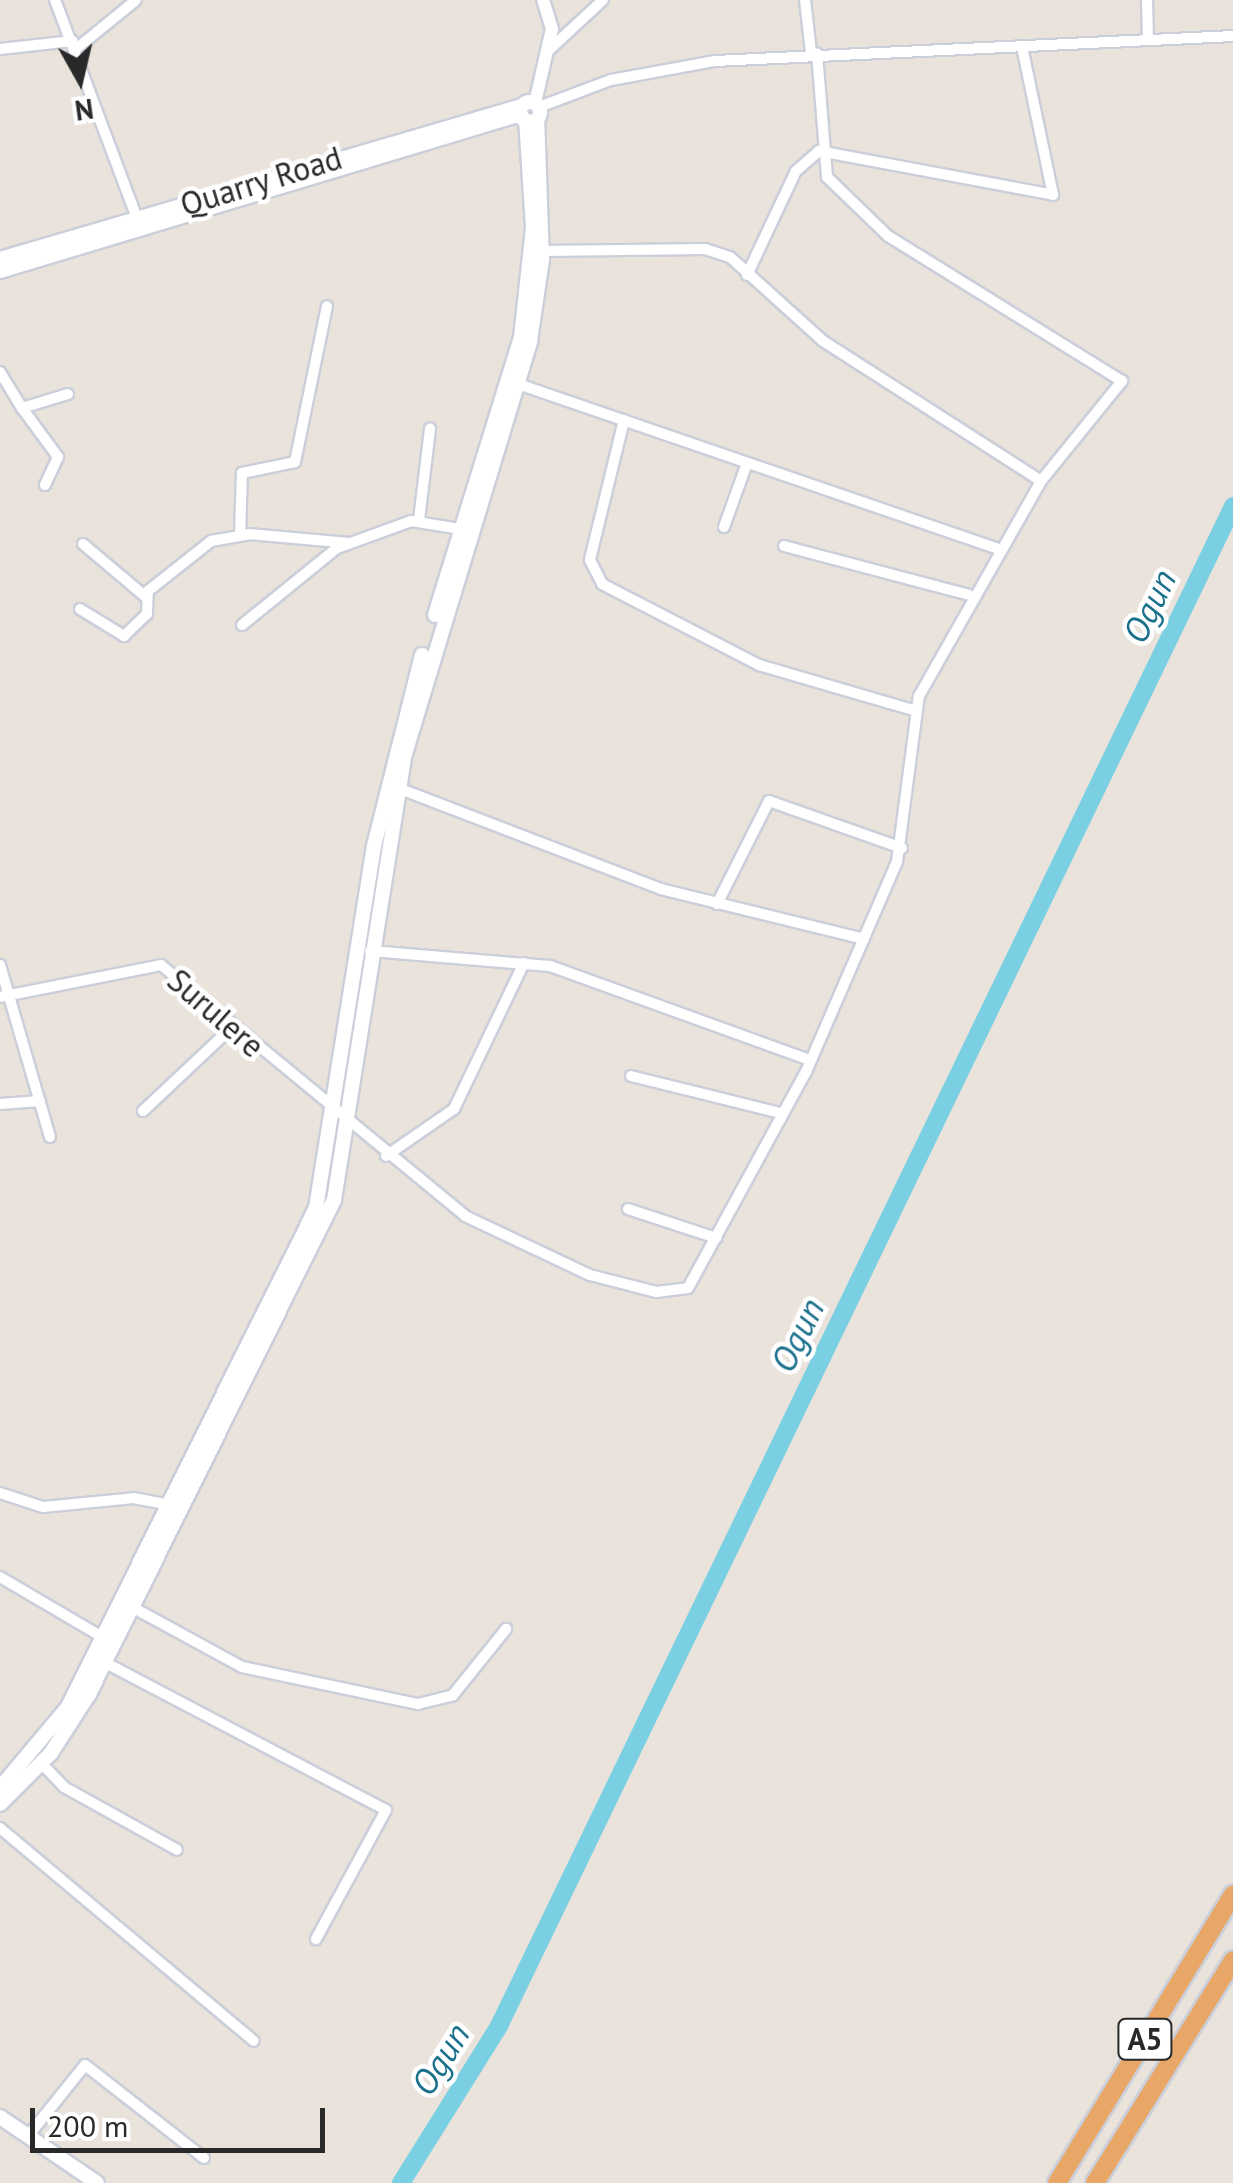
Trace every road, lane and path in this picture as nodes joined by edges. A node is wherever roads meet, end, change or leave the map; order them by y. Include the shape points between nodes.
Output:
1 (56, 0) edge
2 (136, 0) edge
3 (542, 0) edge
4 (603, 0) edge
5 (805, 0) edge
6 (1147, 0) edge
7 (1233, 36) edge
8 (1148, 40) junction
9 (74, 45) junction
10 (1022, 46) junction
11 (550, 49) junction
12 (0, 50) edge
13 (814, 53) junction
14 (530, 112) junction
15 (819, 151) junction
16 (137, 218) junction
17 (542, 251) junction
18 (0, 259) edge
19 (0, 271) edge
20 (747, 275) junction
21 (327, 306) dead end
22 (0, 372) edge
23 (521, 385) junction
24 (68, 394) dead end
25 (22, 408) junction
26 (624, 420) junction
27 (430, 429) dead end
28 (746, 466) junction
29 (1041, 482) junction
30 (45, 484) dead end
31 (419, 520) junction
32 (724, 526) dead end
33 (462, 529) junction
34 (240, 535) junction
35 (350, 543) junction
36 (83, 544) dead end
37 (784, 546) dead end
38 (999, 549) junction
39 (969, 595) junction
40 (146, 597) junction
41 (80, 609) dead end
42 (242, 625) dead end
43 (913, 710) junction
44 (398, 788) junction
45 (902, 848) junction
46 (718, 904) junction
47 (864, 939) junction
48 (370, 950) junction
49 (524, 963) junction
50 (0, 965) edge
51 (6, 996) edge
52 (231, 1028) junction
53 (808, 1060) junction
54 (631, 1076) dead end
55 (40, 1101) junction
56 (0, 1104) edge
57 (143, 1111) dead end
58 (780, 1113) junction
59 (337, 1114) junction
60 (351, 1130) junction
61 (50, 1137) dead end
62 (386, 1156) junction
63 (628, 1209) dead end
64 (716, 1238) junction
65 (0, 1494) edge
66 (170, 1504) junction
67 (0, 1577) edge
68 (132, 1607) junction
69 (506, 1629) dead end
70 (104, 1638) junction
71 (104, 1662) junction
72 (41, 1763) junction
73 (0, 1788) edge
74 (0, 1804) edge
75 (0, 1828) edge
76 (177, 1850) dead end
77 (1233, 1896) edge
78 (316, 1939) dead end
79 (1233, 1960) edge
80 (254, 2042) dead end
81 (0, 2116) edge
82 (0, 2124) edge
83 (28, 2136) junction
84 (204, 2158) dead end
85 (87, 2183) edge
86 (97, 2183) edge
87 (1056, 2183) edge
88 (1095, 2183) edge

1 - 9 street
2 - 9 street
3 - 11 street
4 - 11 street
5 - 13 street
6 - 8 street
7 - 8 street
8 - 10 street
9 - 12 street
9 - 16 street
10 - 13 street
10 - 15 street via 1053,195
11 - 14 street
13 - 14 street via 610,80
13 - 15 street
14 - 16 main road, Quarry Road
14 - 17 main road
14 - 19 main road, Quarry Road
14 - 33 main road via 533,227 521,338
15 - 20 street via 796,171
15 - 29 street via 827,177 888,236 1119,376 1118,391
16 - 18 main road, Quarry Road
17 - 20 street via 704,248
17 - 23 main road
20 - 29 street via 823,342
21 - 34 street via 295,462 242,473
22 - 25 street
23 - 26 street
23 - 44 main road
24 - 25 street
25 - 30 street via 58,458
26 - 28 street
26 - 43 street via 590,560 602,584 759,665
27 - 31 street
28 - 32 street
28 - 38 street
29 - 38 street
31 - 33 street
31 - 35 street
33 - 59 main road via 394,750
34 - 35 street
34 - 40 street via 194,550
35 - 42 street
36 - 40 street
37 - 39 street
38 - 39 street
39 - 43 street
40 - 41 street via 146,614 124,636
43 - 45 street
44 - 46 street via 593,867
44 - 48 main road
45 - 46 street via 768,801
45 - 47 street
46 - 47 street
47 - 53 street
48 - 49 street
48 - 60 main road
49 - 53 street
49 - 62 street via 454,1109
50 - 51 street
51 - 52 street, Surulere via 147,961 171,970
51 - 55 street
52 - 57 street
52 - 59 street, Surulere
53 - 58 street
54 - 58 street
55 - 56 street
55 - 61 street
58 - 64 street
59 - 60 street, Surulere
59 - 66 main road via 316,1208
60 - 62 street, Surulere
60 - 68 main road via 316,1241
62 - 64 street, Surulere via 497,1234 656,1292 688,1288
63 - 64 street
65 - 66 street via 43,1507 134,1498
66 - 70 main road
67 - 70 street
68 - 69 street via 242,1667 418,1704 453,1695
68 - 71 main road
70 - 73 main road via 52,1731
71 - 72 main road
71 - 78 street via 386,1810
72 - 74 main road
72 - 76 street via 64,1786
75 - 80 street
77 - 87 highway, A5
79 - 88 highway, A5
81 - 83 main road
82 - 85 main road
83 - 84 street via 85,2064
83 - 86 main road

